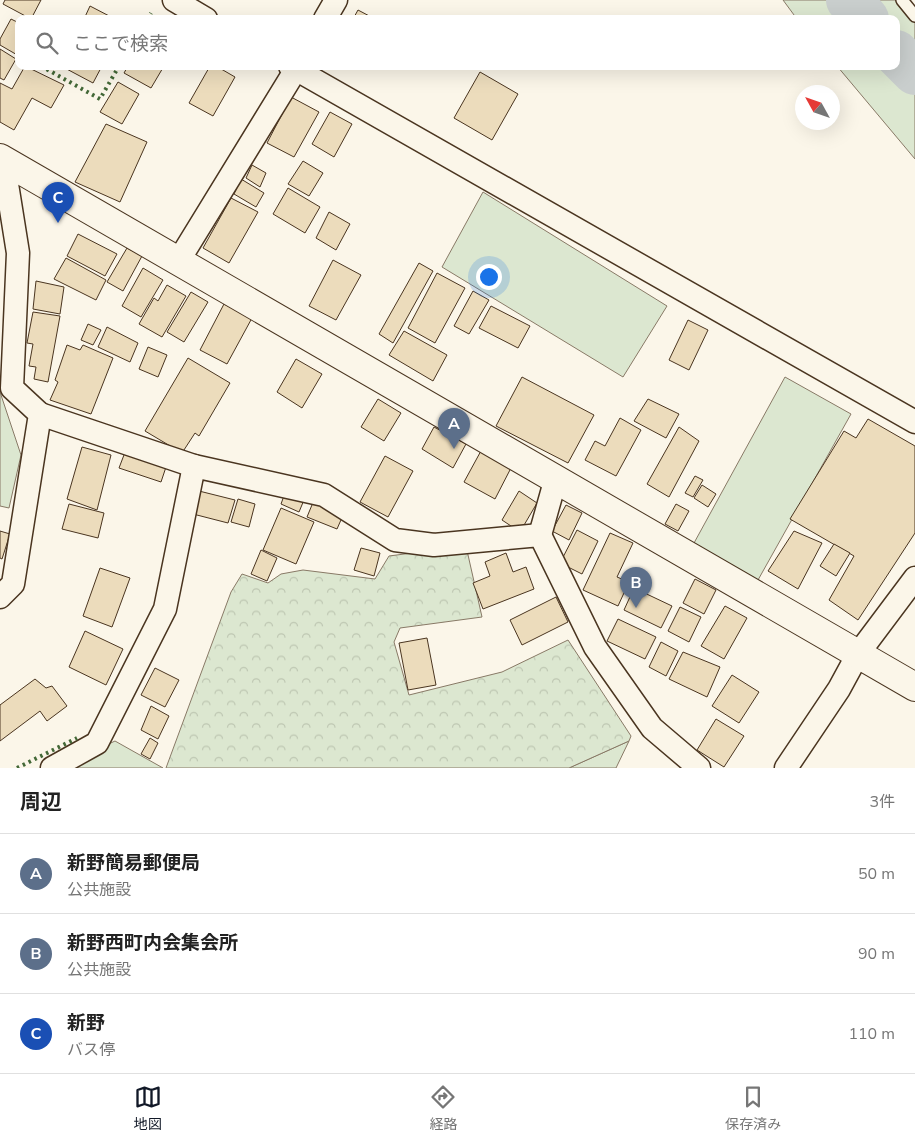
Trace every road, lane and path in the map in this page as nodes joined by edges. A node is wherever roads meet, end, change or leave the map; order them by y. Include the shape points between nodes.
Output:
1 (174, 0) edge
2 (336, 0) edge
3 (902, 0) edge
4 (199, 15) edge
5 (327, 15) edge
6 (915, 16) edge
7 (292, 70) edge
8 (299, 70) edge
9 (1, 159) edge
10 (180, 260) junction
11 (40, 414) junction
12 (915, 422) edge
13 (194, 466) junction
14 (556, 478) junction
15 (540, 535) junction
16 (915, 578) edge
17 (0, 597) edge
18 (858, 654) junction
19 (915, 687) edge
20 (52, 768) edge
21 (699, 768) edge
22 (786, 768) edge

1 - 4 street
2 - 5 street
3 - 6 lane
7 - 10 street
8 - 12 street
9 - 10 street
9 - 11 street via 18,253 12,388
10 - 14 street
11 - 13 street
11 - 17 street via 13,584
13 - 15 street via 324,495 395,540 434,545
13 - 20 street via 165,609 97,743
14 - 15 street
14 - 18 street
15 - 21 street via 595,647 652,728
16 - 18 street
18 - 19 street
18 - 22 street via 839,689

